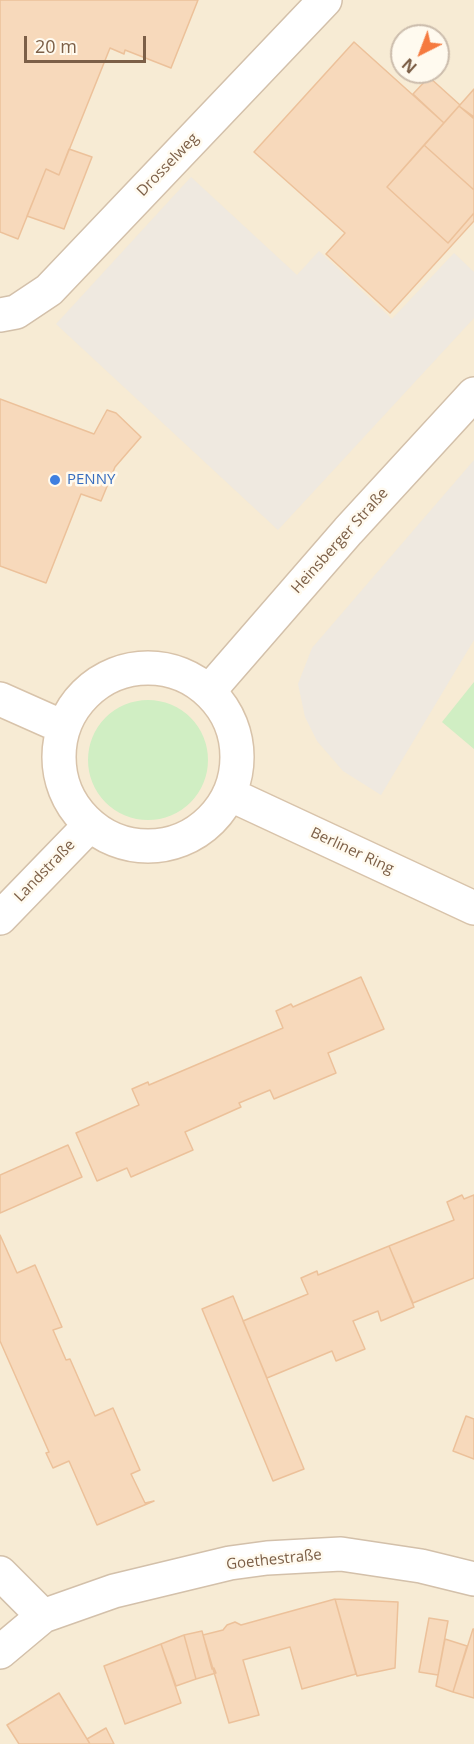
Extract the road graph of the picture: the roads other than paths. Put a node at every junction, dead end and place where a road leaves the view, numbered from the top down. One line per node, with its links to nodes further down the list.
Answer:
1 (325, 0): 2 (street, Drosselweg)
2 (0, 315)
3 (474, 394): 4 (street, Heinsberger Straße)
4 (209, 691): 6 (street); 7 (street)
5 (0, 699): 6 (street)
6 (63, 727): 8 (street)
7 (229, 794): 8 (street); 9 (street, Berliner Ring)
8 (90, 825): 10 (street, Landstraße)
9 (474, 908)
10 (0, 918)
11 (0, 1573): 13 (street)
12 (474, 1579): 13 (street, Goethestraße)
13 (43, 1616): 14 (street, Goethestraße)
14 (0, 1652)

